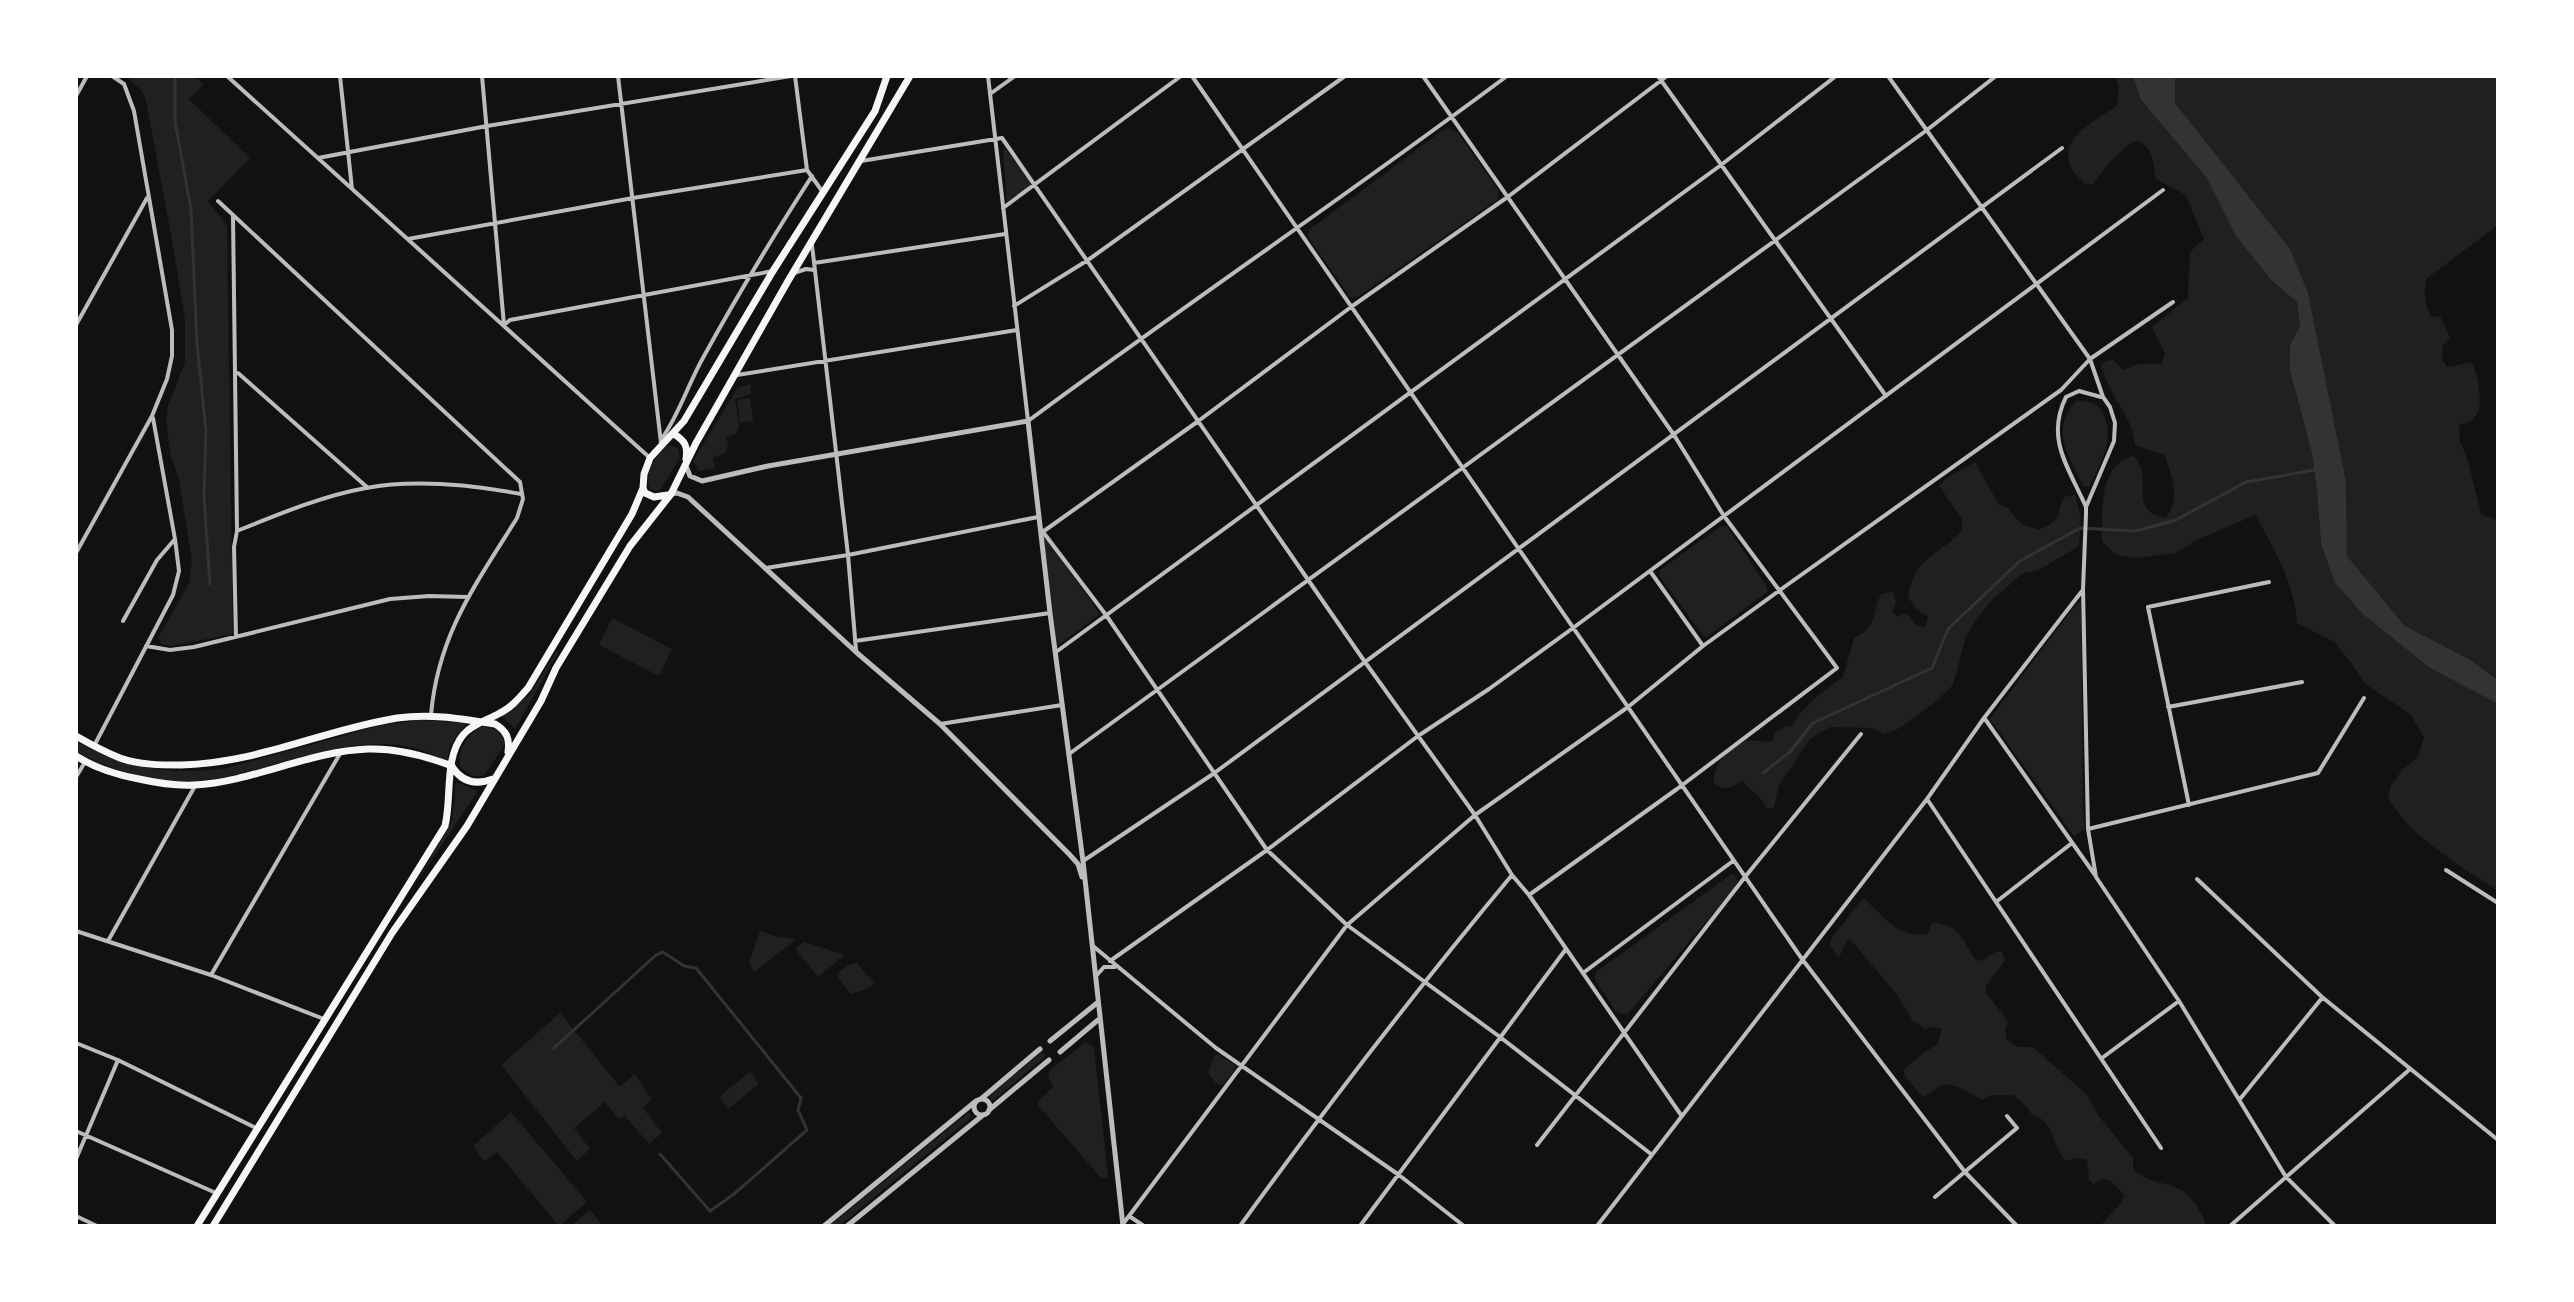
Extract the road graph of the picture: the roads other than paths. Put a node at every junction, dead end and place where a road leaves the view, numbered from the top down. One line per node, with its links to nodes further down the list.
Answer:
1 (87, 76): 23 (street)
2 (112, 76): 41 (street)
3 (227, 76): 32 (street)
4 (340, 76): 31 (street)
5 (482, 76): 26 (street)
6 (618, 76): 24 (street)
7 (793, 76): 24 (street); 35 (street)
8 (887, 76): 40 (main road)
9 (910, 76): 33 (main road)
10 (988, 76): 22 (street)
11 (1015, 76): 22 (street)
12 (1181, 76): 37 (street)
13 (1192, 76): 30 (street)
14 (1345, 76): 30 (street)
15 (1423, 76): 25 (street)
16 (1507, 76): 25 (street)
17 (1667, 76): 21 (street)
18 (1836, 76): 34 (street)
19 (1888, 76): 27 (street)
20 (1996, 76): 27 (street)
21 (1659, 78): 34 (street); 42 (street)
22 (990, 94): 28 (street)
23 (76, 96)
24 (622, 105): 26 (street); 43 (street)
25 (1452, 117): 42 (street); 49 (street)
26 (487, 126): 31 (street); 48 (street)
27 (1927, 130): 45 (street); 52 (street)
28 (995, 139): 33 (street); 37 (street); 46 (street)
29 (2062, 148): 45 (street)
30 (1243, 151): 49 (street); 54 (street)
31 (348, 152): 32 (street); 38 (street)
32 (318, 158): 38 (street)
33 (859, 161): 53 (main road)
34 (1721, 165): 52 (street); 60 (street)
35 (807, 170): 36 (street); 43 (street)
36 (812, 176): 40 (street); 59 (street)
37 (1035, 183): 46 (street); 54 (street)
38 (352, 189): 51 (street)
39 (2163, 190): 61 (street)
40 (823, 193): 57 (main road)
41 (148, 196): 67 (street); 81 (street)
42 (1509, 196): 60 (street); 65 (street)
43 (633, 198): 48 (street); 62 (street)
44 (218, 201): 47 (street)
45 (1980, 207): 61 (street); 66 (street)
46 (1003, 208): 50 (street)
47 (233, 216): 74 (street); 93 (street)
48 (495, 224): 51 (street); 68 (street)
49 (1298, 229): 65 (street); 70 (street)
50 (1006, 233): 55 (street); 64 (street)
51 (407, 239): 68 (street)
52 (1775, 240): 66 (street); 71 (street)
53 (812, 243): 55 (street); 58 (main road)
54 (1088, 260): 64 (street); 70 (street)
55 (814, 263): 56 (street)
56 (814, 270): 58 (street); 73 (street)
57 (773, 271): 59 (street); 84 (main road)
58 (792, 274): 75 (main road)
59 (749, 276): 62 (street); 86 (street)
60 (1565, 279): 71 (street); 77 (street)
61 (2036, 284): 72 (street); 78 (street)
62 (644, 294): 68 (street); 86 (street)
63 (2173, 302): 72 (street)
64 (1014, 306): 69 (street)
65 (1351, 307): 77 (street); 83 (street)
66 (1830, 318): 78 (street); 85 (street)
67 (76, 325)
68 (504, 325): 88 (street)
69 (1017, 330): 73 (street); 82 (street)
70 (1140, 338): 82 (street); 83 (street)
71 (1618, 354): 85 (street); 90 (street)
72 (2090, 359): 76 (street); 80 (street)
73 (825, 360): 75 (street); 87 (street)
74 (237, 372): 91 (street); 100 (street)
75 (735, 375): 89 (main road)
76 (2061, 390): 79 (street); 110 (street)
77 (1411, 392): 90 (street); 95 (street)
78 (1886, 396): 97 (street)
79 (2066, 397): 80 (street); 96 (street)
80 (2103, 397): 96 (street)
81 (152, 416): 101 (street); 103 (street)
82 (1028, 421): 87 (street); 98 (street)
83 (1197, 422): 95 (street); 99 (street)
84 (674, 434): 86 (main road); 89 (main road)
85 (1674, 435): 97 (street); 102 (street)
86 (661, 442): 88 (main road)
87 (836, 454): 89 (street); 104 (street)
88 (650, 458): 92 (main road)
89 (685, 465): 94 (main road)
90 (1462, 468): 102 (street); 107 (street)
91 (368, 488): 93 (street); 100 (street)
92 (643, 488): 94 (main road); 131 (main road)
93 (521, 494): 111 (street)
94 (671, 494): 105 (street); 140 (main road)
95 (1256, 506): 107 (street); 113 (street)
96 (2086, 507): 109 (street)
97 (1724, 516): 106 (street); 110 (street)
98 (1038, 517): 99 (street); 104 (street)
99 (1042, 529): 112 (street); 113 (street)
100 (237, 531): 116 (street)
101 (175, 539): 114 (street); 118 (street)
102 (1519, 549): 115 (street); 122 (street)
103 (76, 553)
104 (848, 555): 105 (street); 117 (street)
105 (764, 568): 120 (street)
106 (1650, 571): 115 (street); 119 (street)
107 (1309, 581): 122 (street); 124 (street)
108 (2269, 582): 128 (street)
109 (2083, 589): 130 (street); 151 (street)
110 (1780, 590): 119 (street); 147 (street)
111 (468, 597): 116 (street); 129 (street)
112 (1050, 613): 117 (street); 121 (street)
113 (1106, 615): 121 (street); 124 (street)
114 (123, 621)
115 (1573, 628): 127 (street); 135 (street)
116 (236, 637): 118 (street)
117 (855, 641): 120 (street)
118 (146, 646): 136 (street)
119 (1703, 646): 127 (street)
120 (856, 652): 132 (street)
121 (1055, 653): 126 (street)
122 (1365, 662): 135 (street); 143 (street)
123 (2302, 682): 128 (street)
124 (1155, 690): 138 (street); 143 (street)
125 (2364, 698): 149 (street)
126 (1062, 705): 132 (street); 138 (street)
127 (1628, 707): 147 (street); 150 (street)
128 (2168, 707): 149 (street)
129 (431, 715): 131 (main road); 136 (main road)
130 (1984, 718): 148 (street); 152 (street)
131 (483, 722): 140 (main road); 142 (main road)
132 (940, 724): 161 (street)
133 (1861, 734): 158 (street)
134 (76, 736): 136 (main road)
135 (1418, 736): 150 (street); 153 (street)
136 (94, 746)
137 (341, 751): 142 (main road); 146 (main road); 174 (street)
138 (1069, 754): 154 (street)
139 (76, 756): 141 (main road)
140 (506, 758): 145 (main road)
141 (85, 762): 144 (street); 146 (main road)
142 (452, 766): 145 (main road); 180 (main road)
143 (1213, 774): 153 (street); 154 (street)
144 (76, 777)
145 (493, 779): 218 (main road)
146 (196, 785): 167 (street)
147 (1681, 785): 155 (street); 162 (street)
148 (1927, 799): 163 (street); 170 (street)
149 (2189, 805): 151 (street)
150 (1475, 815): 157 (street); 165 (street)
151 (2088, 829): 159 (street)
152 (2072, 843): 159 (street); 163 (street)
153 (1267, 850): 165 (street); 171 (street)
154 (1083, 861): 161 (street)
155 (1733, 861): 158 (street); 173 (street)
156 (2446, 870): 164 (street)
157 (1512, 875): 162 (street); 176 (street)
158 (1745, 877): 170 (street); 182 (street)
159 (2096, 877): 178 (street)
160 (2197, 879): 177 (street)
161 (1087, 894): 168 (street)
162 (1529, 895): 169 (street)
163 (1996, 902): 188 (street)
164 (2498, 903)
165 (1347, 925): 176 (street); 191 (street)
166 (76, 931): 167 (street)
167 (108, 941): 174 (street)
168 (1091, 944): 171 (street); 175 (street)
169 (1566, 949): 173 (street); 183 (street)
170 (1802, 959): 197 (street); 208 (street)
171 (1110, 961): 172 (street)
172 (1117, 967): 175 (street); 191 (street)
173 (1583, 973): 182 (street)
174 (211, 975): 180 (street)
175 (1095, 978): 179 (street)
176 (1423, 982): 183 (street); 199 (street)
177 (2322, 997): 192 (street); 194 (street)
178 (2179, 1001): 188 (street); 194 (street)
179 (1097, 1002): 181 (street); 184 (street)
180 (324, 1019): 200 (main road)
181 (1099, 1020): 187 (street); 215 (street)
182 (1624, 1032): 193 (street); 197 (street)
183 (1500, 1037): 193 (street); 209 (street)
184 (1050, 1041)
185 (76, 1043): 189 (street)
186 (1040, 1049): 195 (street)
187 (1060, 1052)
188 (2102, 1058): 205 (street)
189 (118, 1060): 200 (street); 202 (street)
190 (1049, 1060): 196 (street)
191 (1243, 1065): 199 (street); 214 (street)
192 (2410, 1070): 203 (street); 210 (street)
193 (1575, 1095): 204 (street); 206 (street)
194 (2240, 1099): 210 (street)
195 (978, 1100): 196 (street); 196 (street); 219 (street)
196 (986, 1112): 220 (street)
197 (1681, 1115): 206 (street)
198 (2007, 1116): 208 (street)
199 (1317, 1120): 209 (street); 222 (street)
200 (258, 1129): 211 (main road)
201 (76, 1131): 202 (street)
202 (86, 1136): 207 (street); 211 (street)
203 (2498, 1140)
204 (1537, 1145)
205 (2161, 1148)
206 (1651, 1154): 225 (street)
207 (76, 1159)
208 (1965, 1172): 212 (street); 226 (street)
209 (1399, 1175): 223 (street); 224 (street)
210 (2286, 1177): 227 (street); 228 (street)
211 (217, 1193): 217 (main road)
212 (1935, 1197)
213 (76, 1216): 216 (street)
214 (1129, 1216): 215 (street); 221 (street)
215 (1123, 1225)
216 (97, 1226)
217 (197, 1226)
218 (213, 1226)
219 (824, 1226)
220 (847, 1226)
221 (1144, 1226)
222 (1240, 1226)
223 (1360, 1226)
224 (1464, 1226)
225 (1597, 1226)
226 (2017, 1226)
227 (2230, 1226)
228 (2335, 1226)

